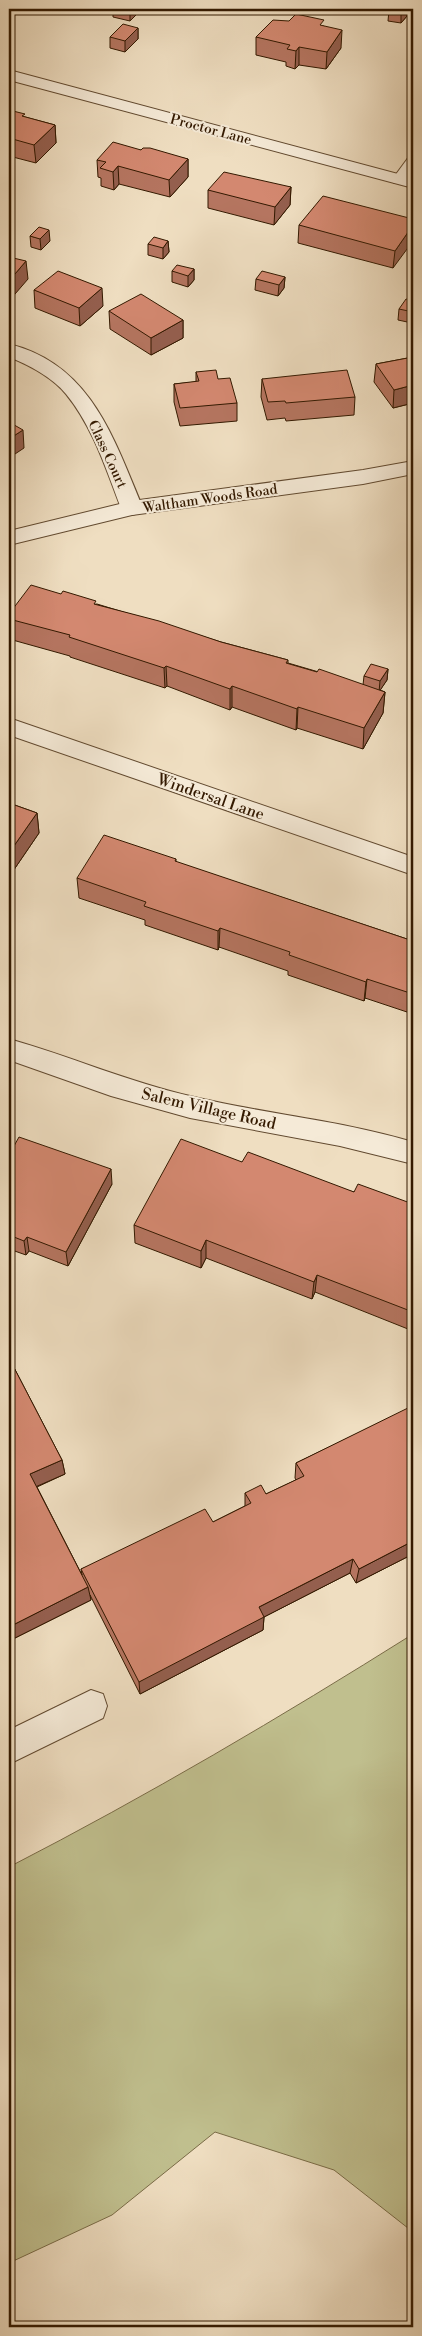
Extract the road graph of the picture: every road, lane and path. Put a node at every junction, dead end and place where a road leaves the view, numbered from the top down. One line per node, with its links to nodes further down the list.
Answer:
1 (9, 75): 3 (street, Proctor Lane)
2 (413, 162): 3 (lane)
3 (406, 181)
4 (9, 350): 6 (street, Class Court)
5 (413, 467): 6 (street, Waltham Woods Road)
6 (132, 508): 7 (street, Waltham Woods Road)
7 (9, 538)
8 (9, 726): 9 (street, Windersal Lane)
9 (413, 866)
10 (9, 1049): 11 (street, Salem Village Road)
11 (413, 1153)
12 (91, 1706): 13 (street)
13 (9, 1748)

